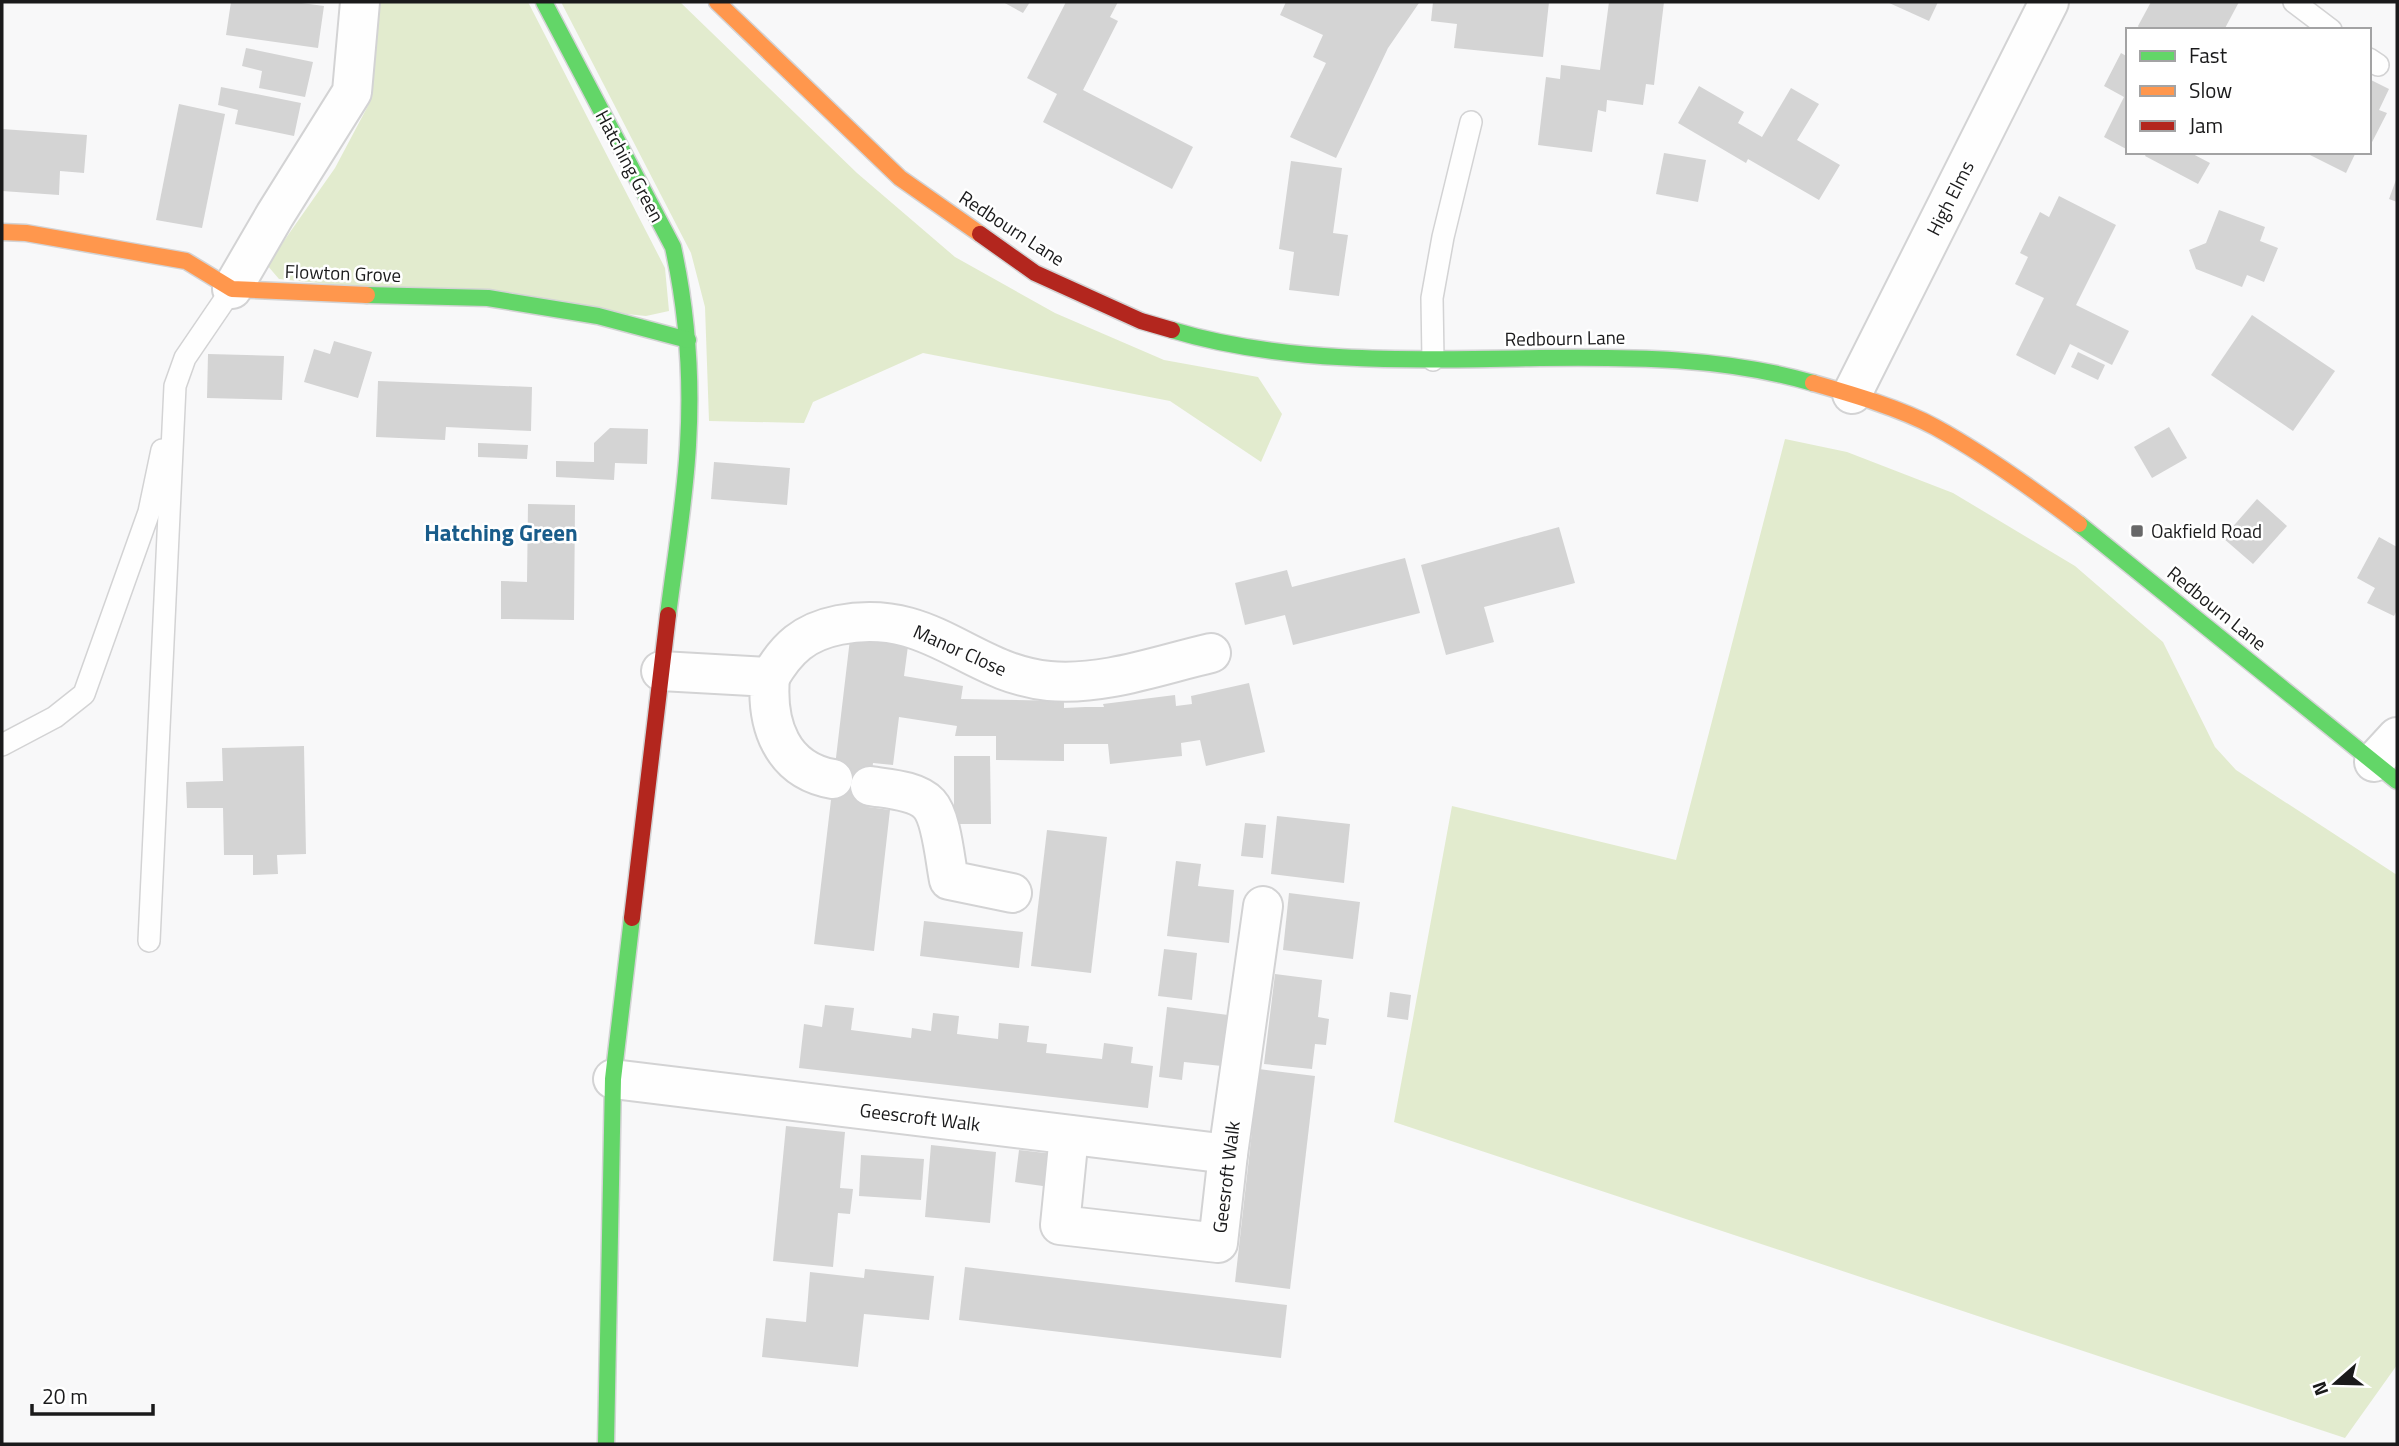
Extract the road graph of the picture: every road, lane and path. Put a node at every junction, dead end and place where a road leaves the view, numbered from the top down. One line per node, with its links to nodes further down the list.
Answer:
1 (360, 2): 9 (street)
2 (544, 2): 10 (street, Hatching Green)
3 (717, 2): 11 (street, Redbourn Lane)
4 (2049, 2): 13 (street, High Elms)
5 (2294, 2): 6 (lane)
6 (2328, 28)
7 (1471, 122): 11 (lane)
8 (2, 232): 9 (street, Flowton Grove)
9 (232, 289): 10 (street, Flowton Grove); 12 (lane)
10 (688, 340): 15 (street, Hatching Green)
11 (1433, 360): 13 (street, Redbourn Lane)
12 (175, 386): 17 (lane); 23 (lane)
13 (1852, 394): 18 (street, Redbourn Lane)
14 (1211, 653): 16 (street, Manor Close)
15 (661, 671): 16 (street); 24 (street, Hatching Green)
16 (770, 677): 19 (street)
17 (2, 745)
18 (2389, 760)
19 (833, 779)
20 (870, 786): 21 (street)
21 (1012, 894)
22 (1263, 906): 26 (street, Geesroft Walk)
23 (149, 941)
24 (613, 1079): 25 (street, Geescroft Walk); 27 (street, Hatching Green)
25 (1069, 1135): 26 (street, Geescroft Walk); 26 (street, Geesroft Walk)
26 (1228, 1154)
27 (607, 1444)

